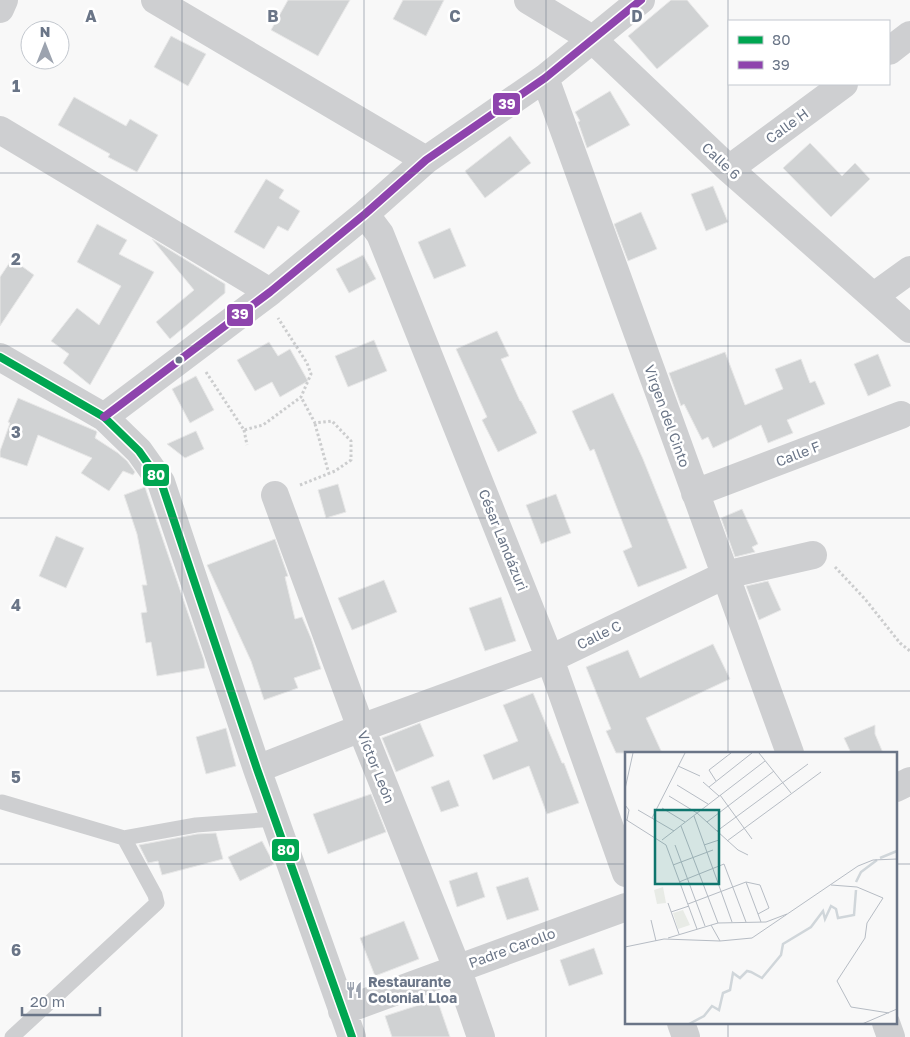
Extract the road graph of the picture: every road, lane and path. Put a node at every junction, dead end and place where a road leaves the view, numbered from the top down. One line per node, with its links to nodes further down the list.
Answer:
1 (4, 0): 5 (street)
2 (155, 0): 12 (street)
3 (528, 0): 7 (street, Calle 6)
4 (641, 0): 7 (street)
5 (0, 9)
6 (910, 35): 8 (street)
7 (592, 39): 9 (street); 13 (street, Calle 6)
8 (890, 50)
9 (545, 78): 12 (street); 28 (street, Virgen del Cinto)
10 (843, 85): 13 (street, Calle H)
11 (0, 130): 16 (street)
12 (426, 160): 14 (street)
13 (729, 169): 17 (street, Calle 6)
14 (365, 214): 16 (street); 33 (street, César Landázuri)
15 (910, 270): 17 (street)
16 (267, 294): 19 (street); 21 (path)
17 (874, 296): 18 (street, Calle 6)
18 (910, 329)
19 (193, 350): 23 (street); 25 (path)
20 (0, 358): 23 (street)
21 (301, 396): 24 (path); 25 (path)
22 (901, 415): 28 (street, Calle F)
23 (104, 416): 36 (street)
24 (315, 423): 27 (path); 27 (path)
25 (244, 430): 26 (path)
26 (248, 445)
27 (329, 474): 29 (path)
28 (695, 493): 31 (street, Virgen del Cinto)
29 (275, 495): 34 (street, Víctor León)
30 (812, 555): 31 (street, Calle C); 32 (path)
31 (725, 575): 33 (street, Calle C); 35 (street, Virgen del Cinto)
32 (910, 651)
33 (550, 659): 34 (street, Calle C); 42 (street, César Landázuri)
34 (361, 728): 36 (street, Calle C); 44 (street, Víctor León)
35 (790, 752)
36 (257, 769): 40 (street)
37 (910, 781): 38 (street)
38 (898, 787)
39 (2, 802): 41 (lane)
40 (274, 819): 41 (lane); 45 (street)
41 (124, 838): 48 (lane)
42 (625, 870)
43 (625, 906): 44 (street, Padre Carollo)
44 (457, 968): 45 (street, Padre Carollo); 50 (street, Víctor León)
45 (342, 1011): 49 (street)
46 (681, 1024): 51 (street)
47 (886, 1024): 52 (street)
48 (12, 1037)
49 (352, 1037)
50 (481, 1037)
51 (686, 1037)
52 (891, 1037)

